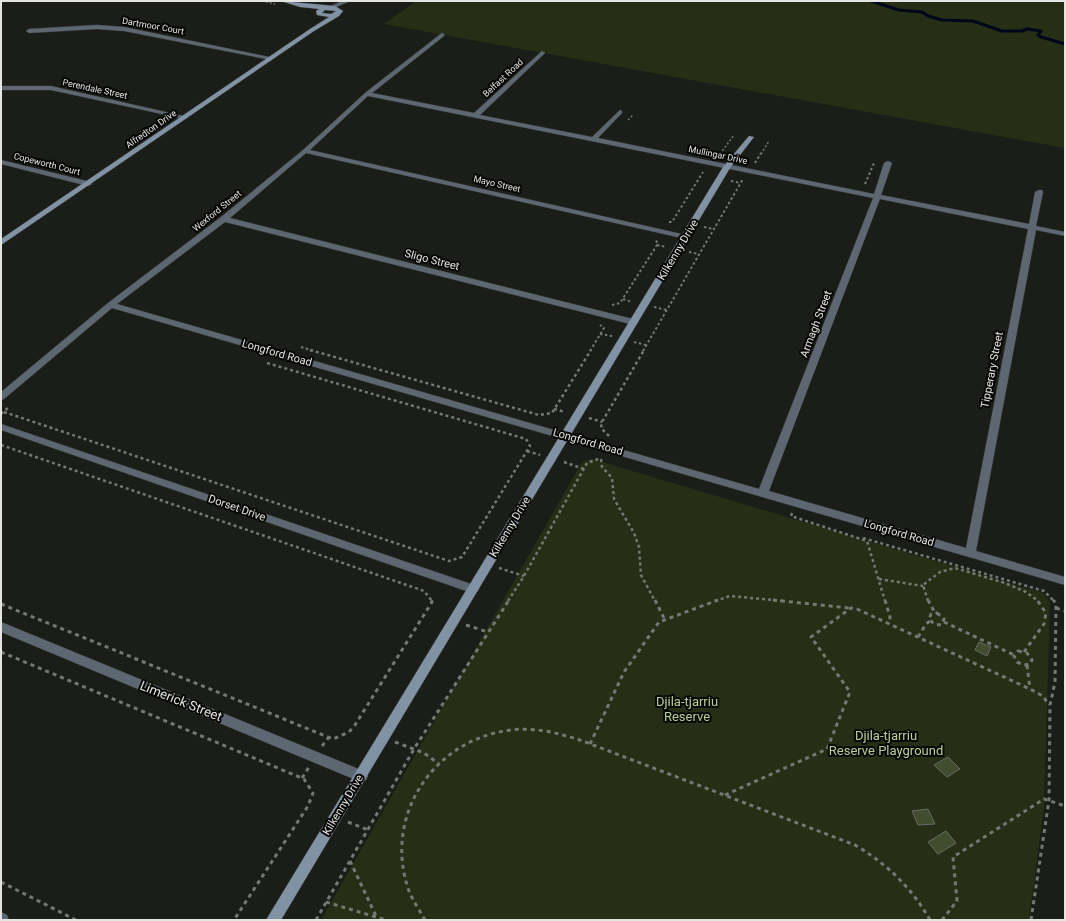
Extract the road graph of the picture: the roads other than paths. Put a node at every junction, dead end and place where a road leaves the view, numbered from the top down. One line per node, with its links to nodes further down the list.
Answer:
1 (284, 1): 4 (street)
2 (347, 1): 5 (street)
3 (352, 1): 6 (street)
4 (300, 5): 5 (street); 7 (street)
5 (329, 8): 6 (street); 7 (street)
6 (339, 13): 7 (street); 8 (street, Alfredton Drive)
7 (319, 14): 8 (street)
8 (312, 30): 12 (street, Alfredton Drive)
9 (29, 31): 12 (street, Dartmoor Court)
10 (442, 35): 14 (street, Wexford Street)
11 (542, 53): 16 (street, Belfast Road)
12 (271, 58): 17 (street, Alfredton Drive)
13 (1, 88): 17 (street, Perendale Street)
14 (367, 94): 16 (street, Mullingar Drive); 20 (street, Wexford Street)
15 (620, 112): 19 (street)
16 (476, 115): 19 (street, Mullingar Drive)
17 (185, 117): 24 (street, Alfredton Drive)
18 (751, 137): 23 (street, Kilkenny Drive)
19 (594, 139): 23 (street, Mullingar Drive)
20 (305, 152): 27 (street, Wexford Street); 30 (street, Mayo Street)
21 (1, 162): 24 (street, Copeworth Court)
22 (888, 163): 26 (street, Armagh Street)
23 (727, 167): 26 (street, Mullingar Drive); 30 (street, Kilkenny Drive)
24 (88, 184): 31 (street, Alfredton Drive)
25 (1040, 192): 28 (street, Tipperary Street)
26 (877, 196): 28 (street, Mullingar Drive); 37 (street, Armagh Street)
27 (224, 219): 32 (street, Wexford Street); 33 (street, Sligo Street)
28 (1031, 228): 29 (street, Mullingar Drive); 38 (street, Tipperary Street)
29 (1065, 234)
30 (686, 237): 33 (street, Kilkenny Drive)
31 (1, 243)
32 (111, 305): 34 (street, Wexford Street); 36 (street, Longford Road)
33 (634, 322): 36 (street, Kilkenny Drive)
34 (1, 397)
35 (1, 427): 40 (street, Dorset Drive)
36 (565, 436): 37 (street, Longford Road); 40 (street, Kilkenny Drive)
37 (763, 493): 38 (street, Longford Road)
38 (970, 553): 39 (street, Longford Road)
39 (1065, 581)
40 (473, 589): 42 (street, Kilkenny Drive)
41 (1, 627): 42 (street, Limerick Street)
42 (361, 776): 43 (street, Kilkenny Drive)
43 (273, 920)

